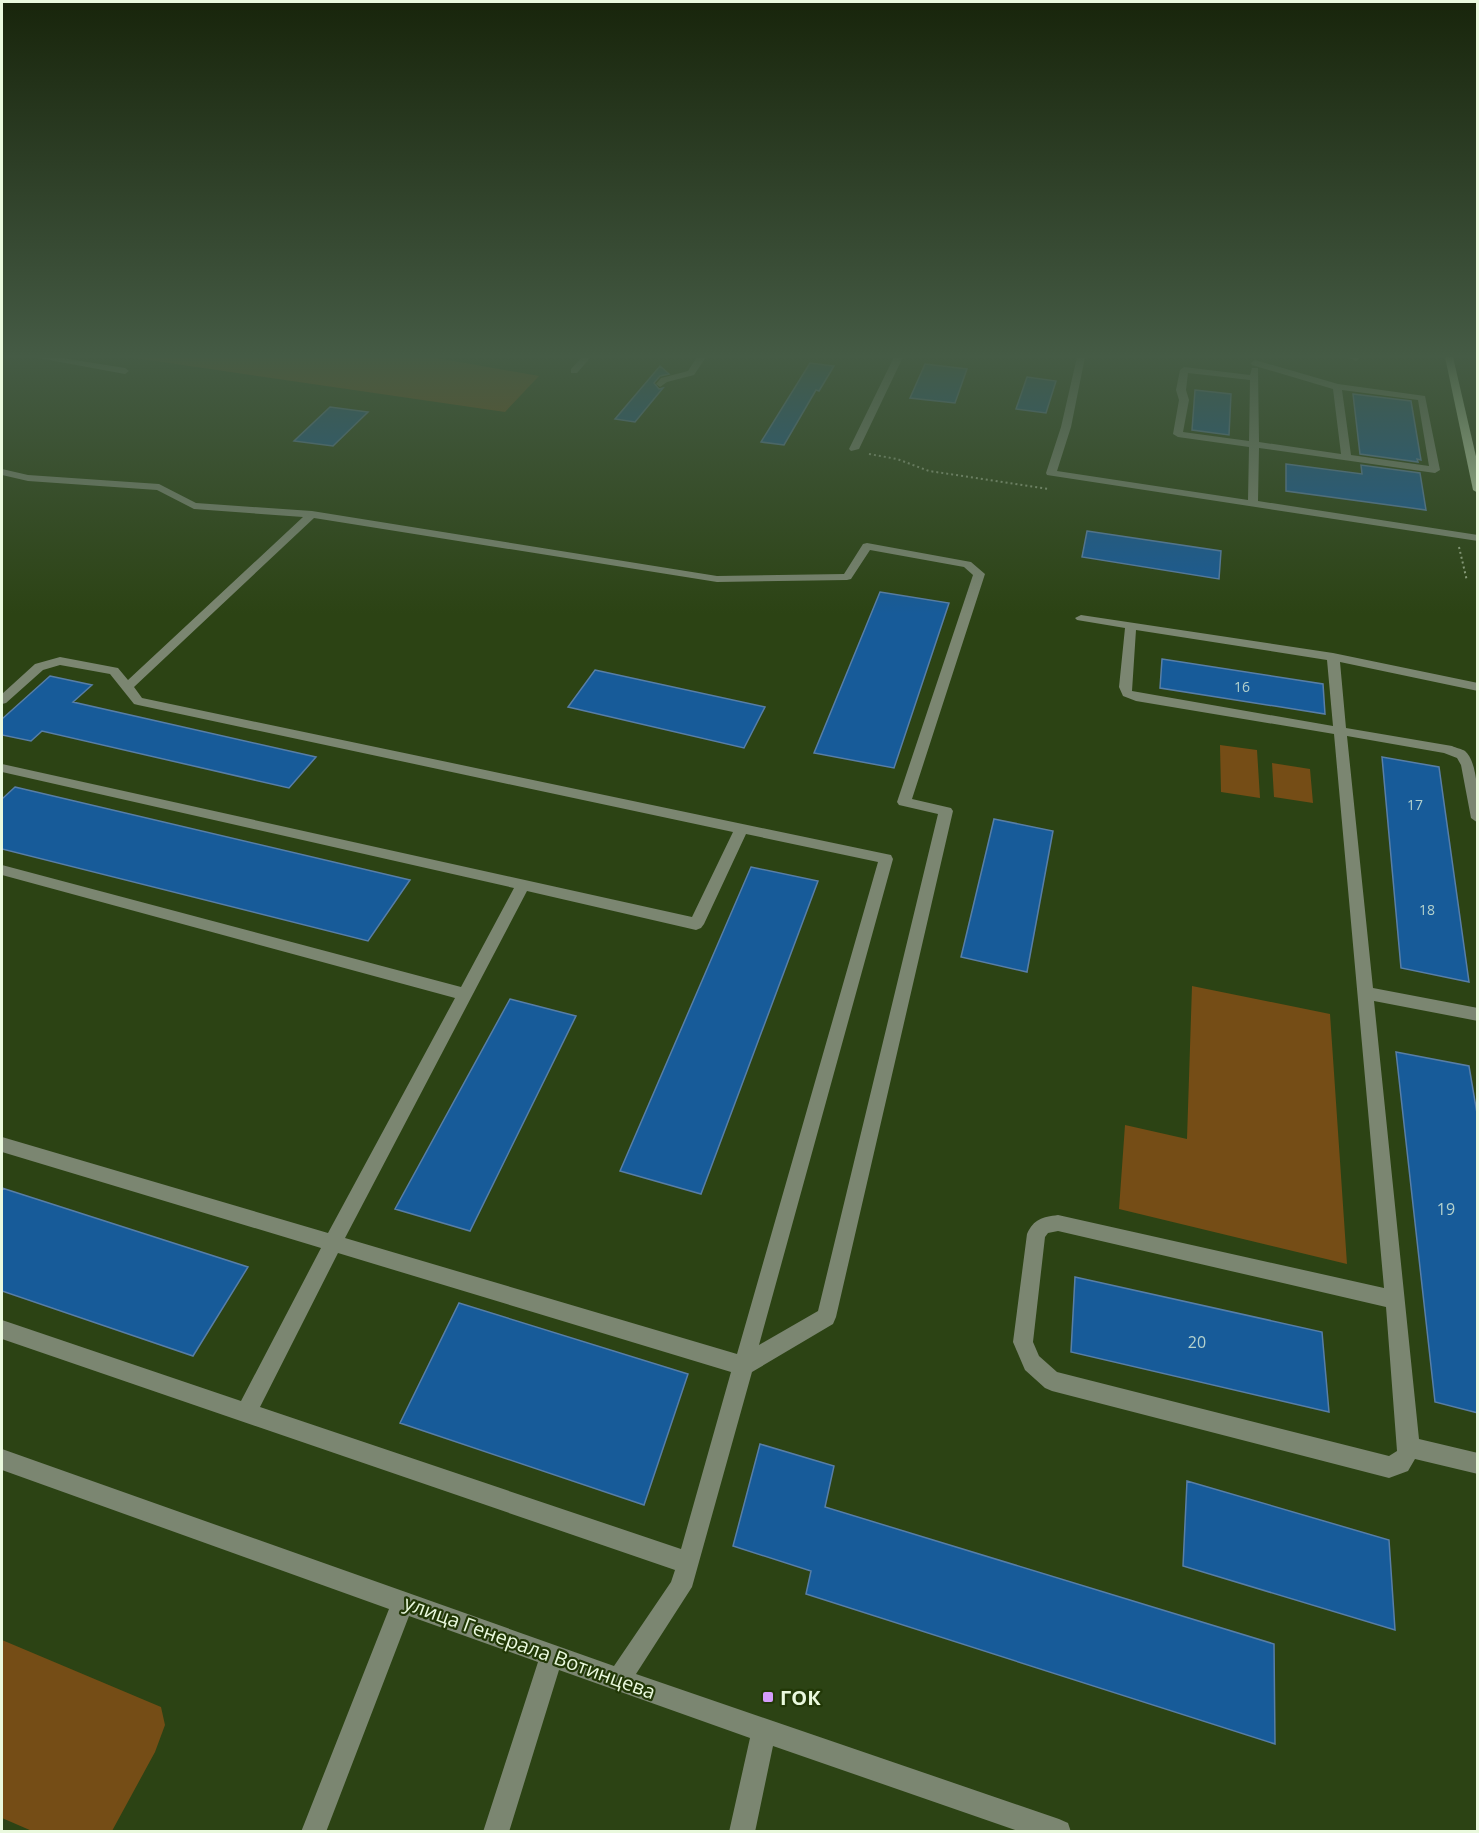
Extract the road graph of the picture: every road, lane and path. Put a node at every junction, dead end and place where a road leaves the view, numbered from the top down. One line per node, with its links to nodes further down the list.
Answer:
1 (857, 443): 8 (street)
2 (1061, 443): 12 (street)
3 (1243, 443): 7 (street)
4 (1344, 443): 9 (street)
5 (1430, 443): 9 (street)
6 (1468, 443): 11 (main road)
7 (1254, 444): 9 (street); 12 (street)
8 (854, 449)
9 (1346, 457)
10 (2, 472): 13 (street)
11 (1478, 490)
12 (1253, 505): 14 (street)
13 (312, 514): 18 (street); 34 (street)
14 (1478, 538)
15 (1081, 618): 16 (street)
16 (1131, 626): 17 (street); 21 (street)
17 (1333, 657): 19 (street); 21 (street)
18 (126, 687): 20 (street); 24 (street)
19 (1478, 687)
20 (2, 699)
21 (1340, 731): 23 (street); 27 (street)
22 (2, 768): 26 (street)
23 (1478, 818)
24 (742, 828): 26 (street); 34 (street)
25 (2, 870): 28 (street)
26 (523, 885): 28 (street)
27 (1365, 993): 29 (street); 32 (street)
28 (465, 994): 31 (street)
29 (1478, 1015)
30 (2, 1144): 31 (street)
31 (333, 1243): 34 (street); 35 (street)
32 (1395, 1300): 36 (street); 36 (street)
33 (2, 1330): 35 (street)
34 (743, 1366): 39 (street)
35 (246, 1413): 39 (street)
36 (1409, 1447): 38 (street)
37 (2, 1460): 40 (street, улица Генерала Вотинцева)
38 (1478, 1464)
39 (688, 1563): 42 (street)
40 (403, 1602): 41 (street, улица Генерала Вотинцева); 44 (street)
41 (552, 1656): 42 (street, улица Генерала Вотинцева); 45 (street)
42 (620, 1679): 43 (street, улица Генерала Вотинцева)
43 (764, 1731): 46 (street); 47 (street, улица Генерала Вотинцева)
44 (313, 1832)
45 (496, 1832)
46 (742, 1832)
47 (1059, 1832)

